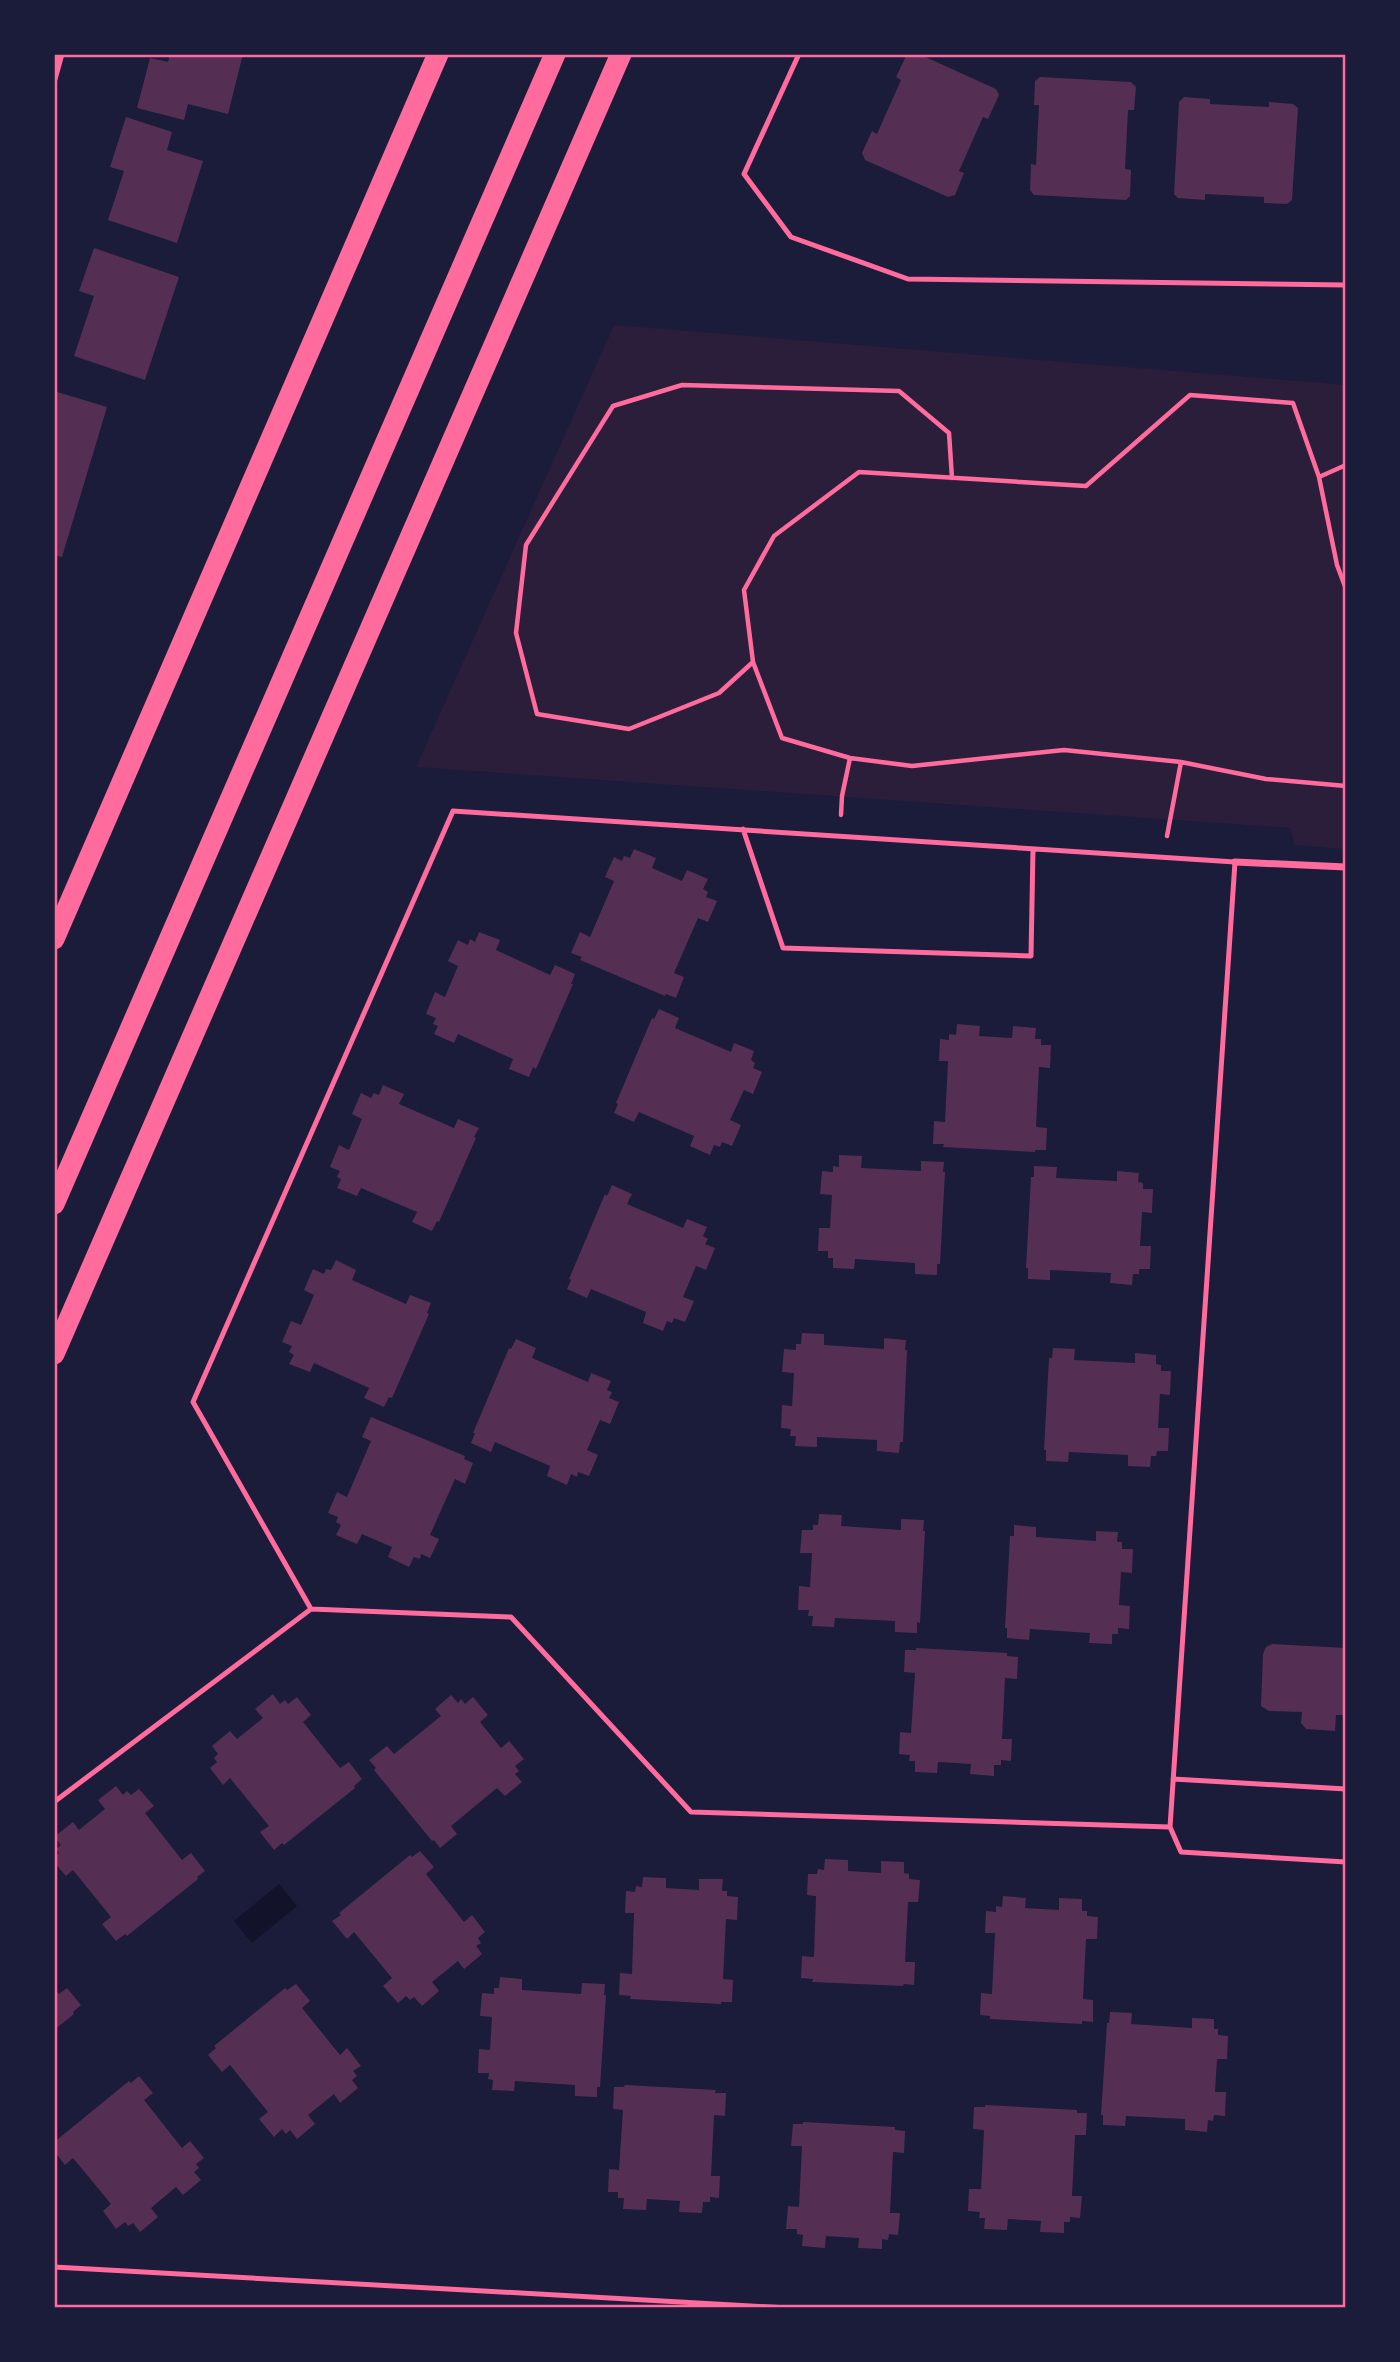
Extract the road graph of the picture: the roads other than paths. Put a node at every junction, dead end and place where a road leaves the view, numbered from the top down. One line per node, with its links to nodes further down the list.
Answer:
1 (61, 54): 6 (street)
2 (438, 54): 12 (highway)
3 (555, 54): 13 (highway)
4 (621, 54): 14 (highway)
5 (799, 54): 7 (lane)
6 (54, 79)
7 (1346, 285)
8 (743, 830): 9 (lane); 9 (lane); 15 (lane)
9 (1033, 849): 10 (lane)
10 (1235, 862): 11 (street); 16 (lane)
11 (1346, 867)
12 (54, 939)
13 (54, 1204)
14 (54, 1354)
15 (311, 1609): 18 (lane); 19 (lane)
16 (1173, 1779): 17 (lane); 19 (lane)
17 (1346, 1789)
18 (54, 1802)
19 (1170, 1827): 20 (lane)
20 (1346, 1862)
21 (54, 2267): 22 (lane)
22 (788, 2308)

